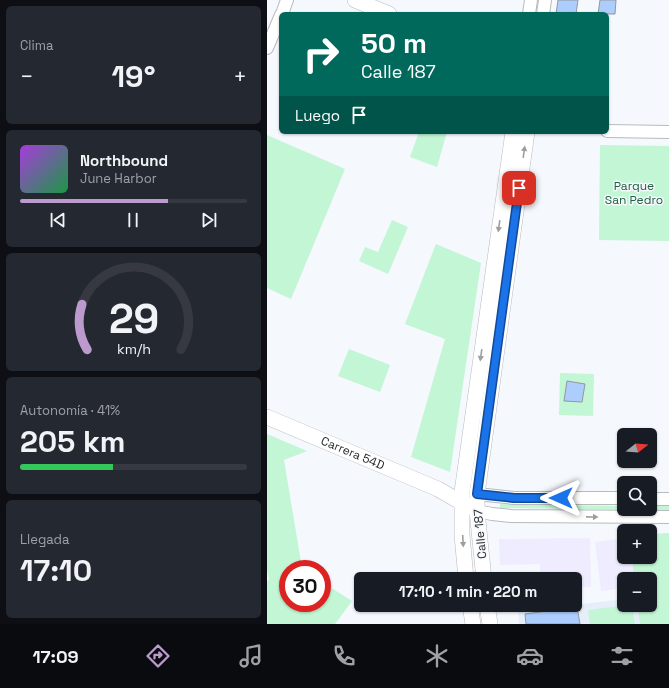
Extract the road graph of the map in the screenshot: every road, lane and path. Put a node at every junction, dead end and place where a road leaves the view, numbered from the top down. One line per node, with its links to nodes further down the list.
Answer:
1 (287, 0): 5 (street)
2 (355, 0): 6 (street)
3 (531, 0): 7 (street)
4 (545, 0): 8 (street)
5 (282, 12)
6 (384, 12)
7 (529, 12)
8 (543, 12)
9 (279, 20): 10 (street)
10 (267, 48)
11 (609, 131): 12 (street)
12 (669, 132)
13 (513, 134): 16 (street, Calle 187, one-way to 16)
14 (527, 134): 16 (street, Calle 187, one-way to 14)
15 (267, 417): 16 (street, Carrera 54D)
16 (467, 496): 17 (street, Carrera 54D); 20 (street, Calle 187); 22 (street, Calle 187, one-way to 22)
17 (617, 498)
18 (657, 499): 19 (street)
19 (669, 499)
20 (477, 511): 21 (street, one-way to 21); 23 (street, Calle 187)
21 (669, 517)
22 (466, 572)
23 (483, 572)
24 (471, 612): 26 (street)
25 (488, 612): 27 (street)
26 (473, 624)
27 (490, 624)

